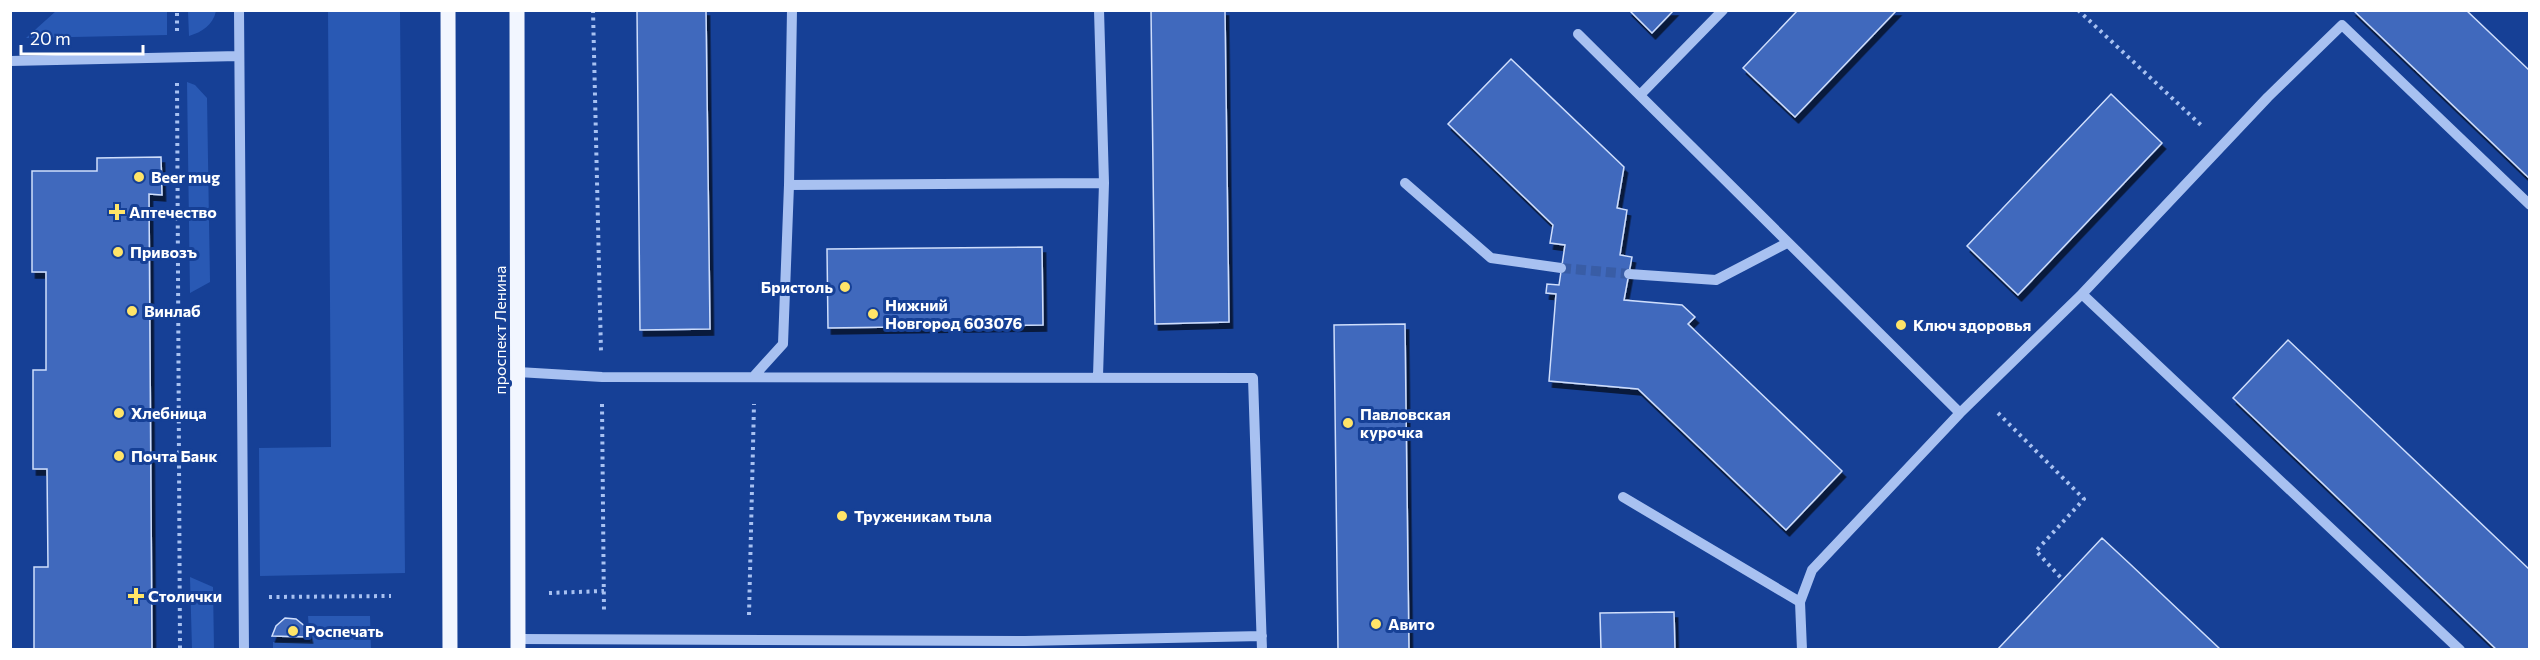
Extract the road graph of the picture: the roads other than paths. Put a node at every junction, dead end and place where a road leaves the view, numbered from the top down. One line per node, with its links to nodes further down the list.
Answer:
1 (239, 10): 8 (street)
2 (448, 10): 29 (main road)
3 (517, 10): 19 (main road, проспект Ленина)
4 (792, 10): 13 (street)
5 (1099, 10): 11 (street)
6 (1722, 10): 10 (street)
7 (1578, 34): 10 (street)
8 (239, 56): 9 (street); 28 (street)
9 (10, 62)
10 (1640, 95): 15 (street)
11 (1104, 183): 13 (street); 21 (street)
12 (1405, 183): 16 (street)
13 (789, 186): 20 (street)
14 (2529, 205): 18 (street)
15 (1787, 243): 17 (street); 22 (street)
16 (1562, 268)
17 (1629, 274)
18 (2082, 294): 22 (street); 32 (street)
19 (519, 372): 20 (street); 26 (main road, проспект Ленина)
20 (754, 376): 21 (street)
21 (1098, 376): 25 (street)
22 (1960, 413): 24 (street)
23 (1623, 496): 24 (street)
24 (1800, 602): 31 (street)
25 (1262, 636): 27 (street); 30 (street)
26 (518, 644): 27 (street)
27 (1025, 645)
28 (244, 650)
29 (450, 650)
30 (1262, 650)
31 (1802, 650)
32 (2460, 650)

